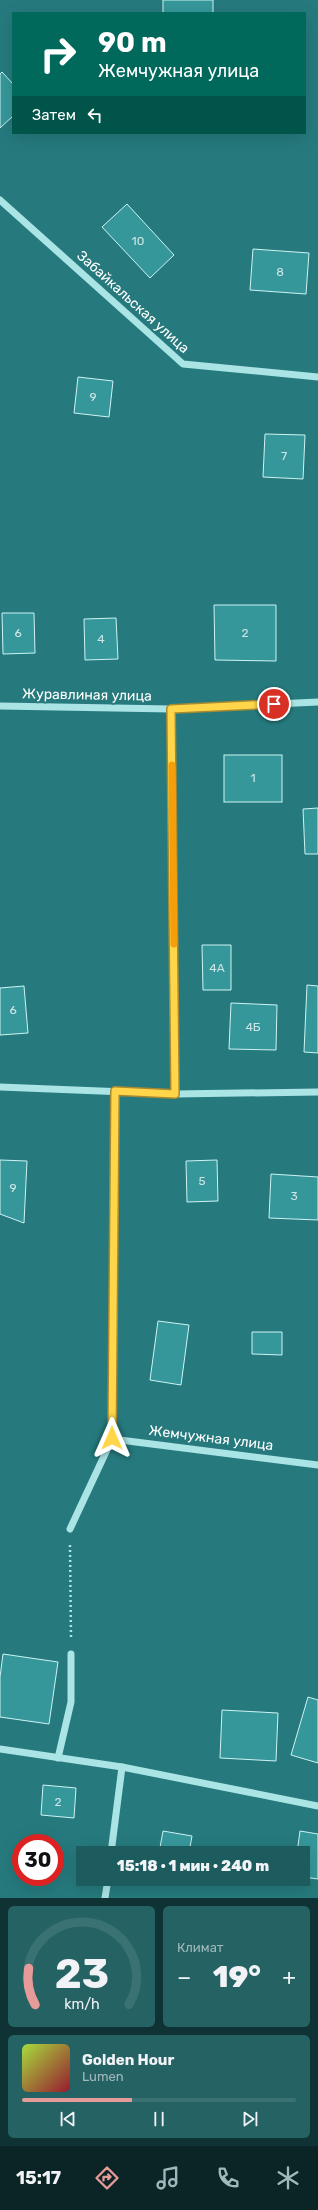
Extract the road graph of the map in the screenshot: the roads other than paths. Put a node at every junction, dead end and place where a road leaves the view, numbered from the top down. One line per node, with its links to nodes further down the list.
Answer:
1 (0, 200): 2 (street, Забайкальская улица)
2 (318, 377)
3 (318, 702): 5 (street, Журавлиная улица)
4 (0, 706): 5 (street, Журавлиная улица)
5 (171, 709): 9 (street)
6 (0, 1087): 7 (street)
7 (115, 1091): 9 (street); 10 (street)
8 (318, 1092): 9 (street)
9 (175, 1094)
10 (112, 1438): 11 (street, Жемчужная улица); 12 (street)
11 (318, 1465)
12 (70, 1529)
13 (71, 1654): 15 (street)
14 (0, 1749): 15 (street)
15 (58, 1758): 16 (street)
16 (122, 1767): 17 (street); 18 (street)
17 (318, 1806)
18 (112, 1846)
19 (107, 1886): 20 (street)
20 (105, 1898)

